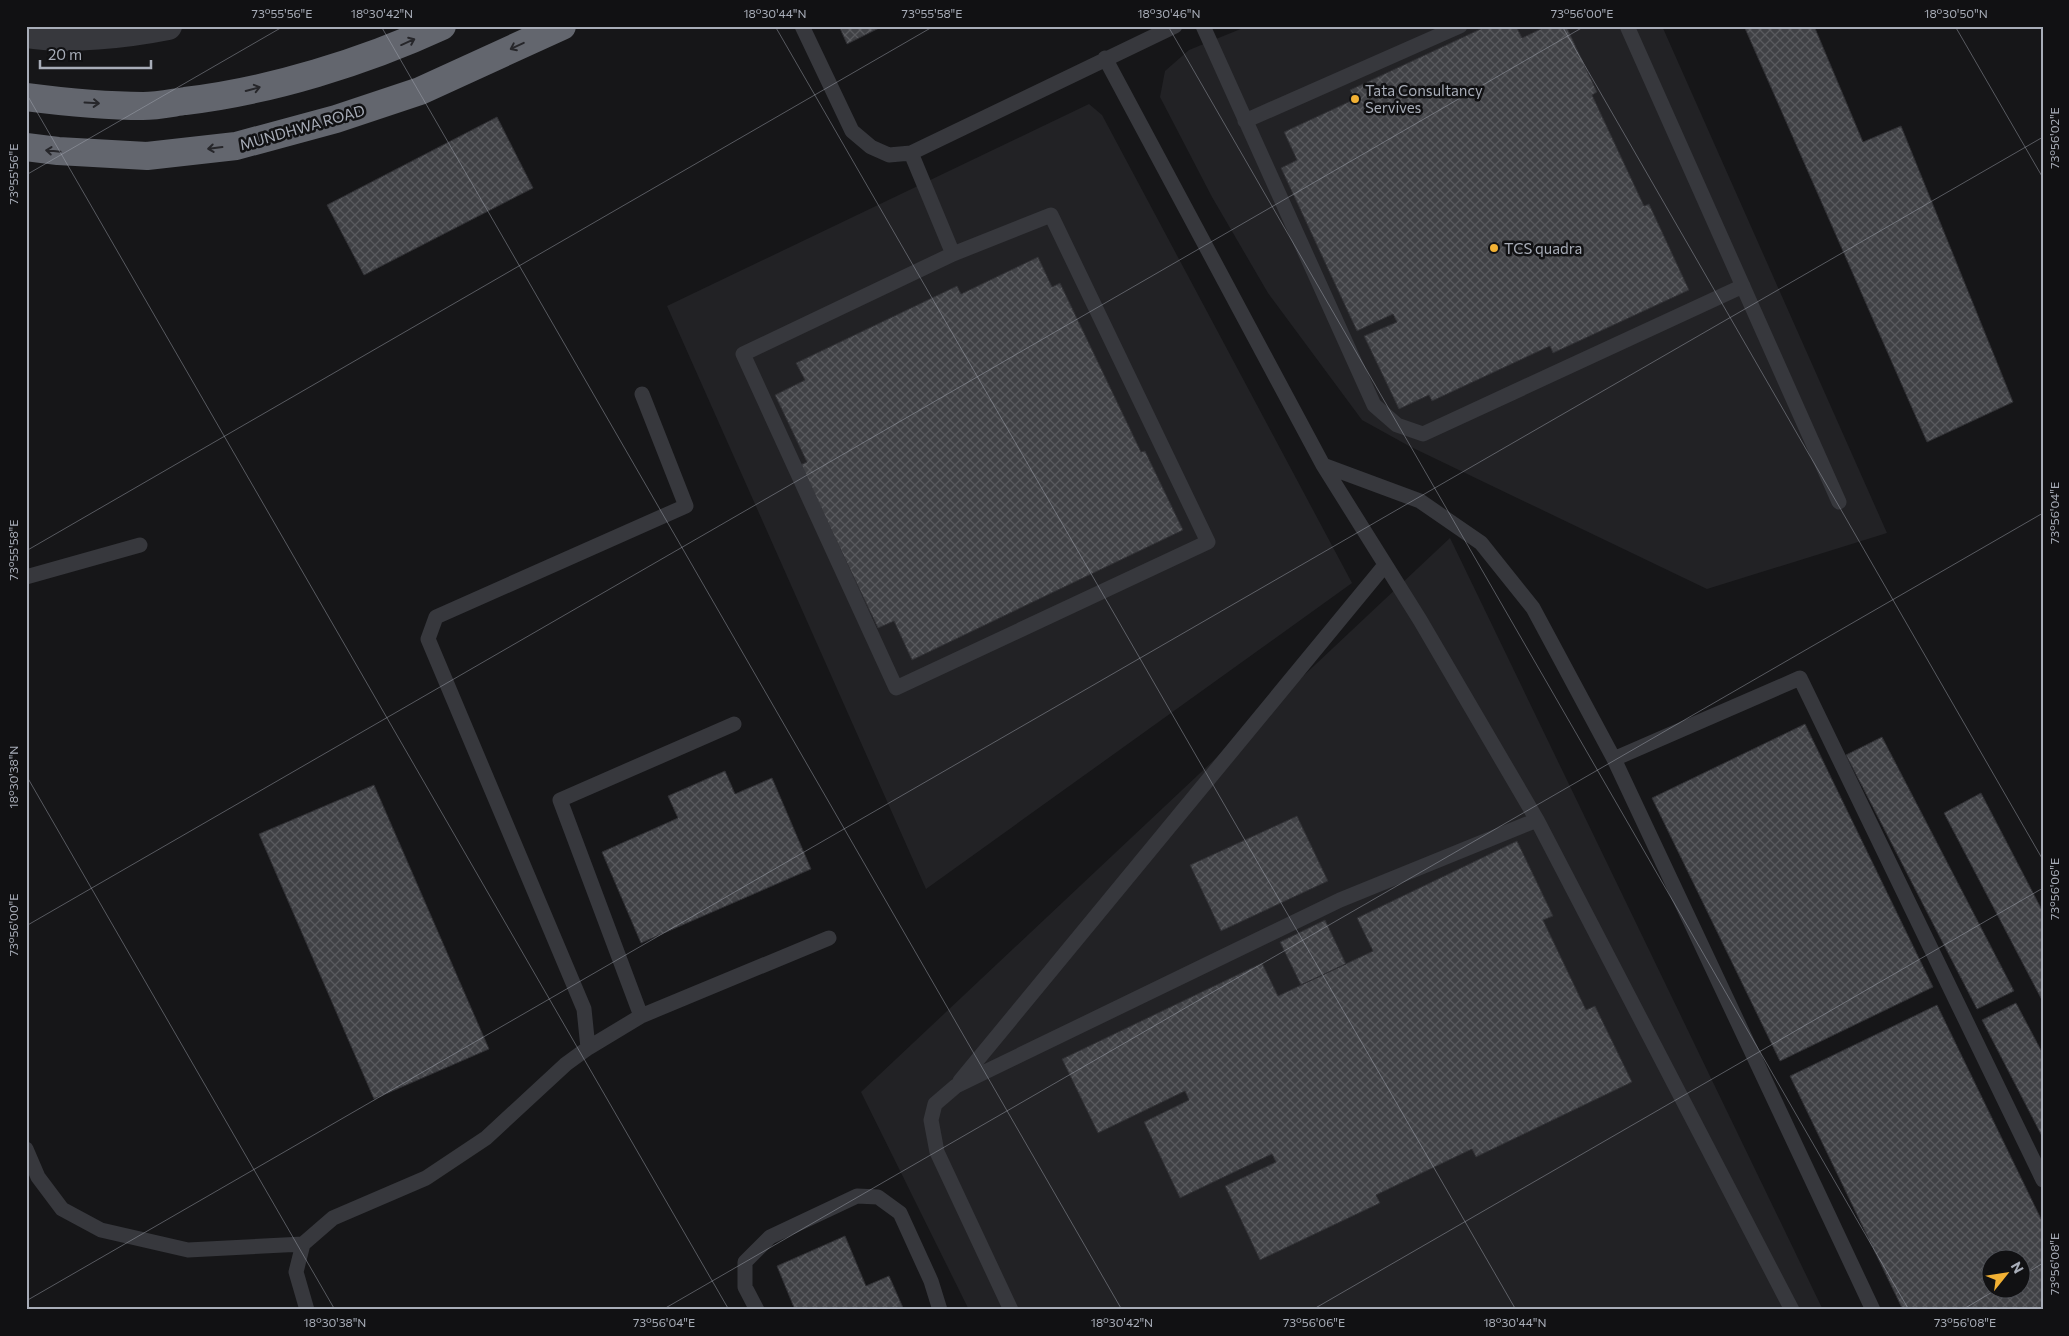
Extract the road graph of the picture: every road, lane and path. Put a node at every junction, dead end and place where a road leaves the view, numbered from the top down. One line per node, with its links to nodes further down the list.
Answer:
1 (168, 26): 9 (street)
2 (442, 26): 11 (highway, one-way to 2)
3 (562, 26): 13 (highway, MUNDHWA ROAD, one-way to 13)
4 (802, 26): 14 (lane)
5 (1175, 26): 10 (lane)
6 (1203, 26): 12 (lane)
7 (1460, 26): 12 (lane)
8 (1627, 26): 16 (lane)
9 (26, 34)
10 (1105, 58): 14 (lane); 18 (lane)
11 (26, 97)
12 (1245, 120): 16 (lane)
13 (26, 148)
14 (911, 154): 15 (lane)
15 (954, 254): 15 (lane)
16 (1743, 286): 19 (lane)
17 (642, 394): 28 (lane)
18 (1323, 465): 21 (lane); 24 (lane)
19 (1839, 502)
20 (140, 545): 22 (lane)
21 (1385, 565): 25 (lane); 29 (lane)
22 (26, 577)
23 (734, 724): 27 (lane)
24 (1614, 758): 31 (lane); 38 (lane)
25 (1538, 820): 29 (lane); 37 (lane)
26 (829, 938): 27 (lane)
27 (641, 1016): 28 (lane)
28 (588, 1048): 32 (lane)
29 (956, 1086): 36 (lane)
30 (26, 1149): 32 (lane)
31 (2043, 1180)
32 (303, 1244): 33 (lane)
33 (307, 1310)
34 (757, 1310): 35 (lane)
35 (940, 1310)
36 (1011, 1310)
37 (1792, 1310)
38 (1873, 1310)

